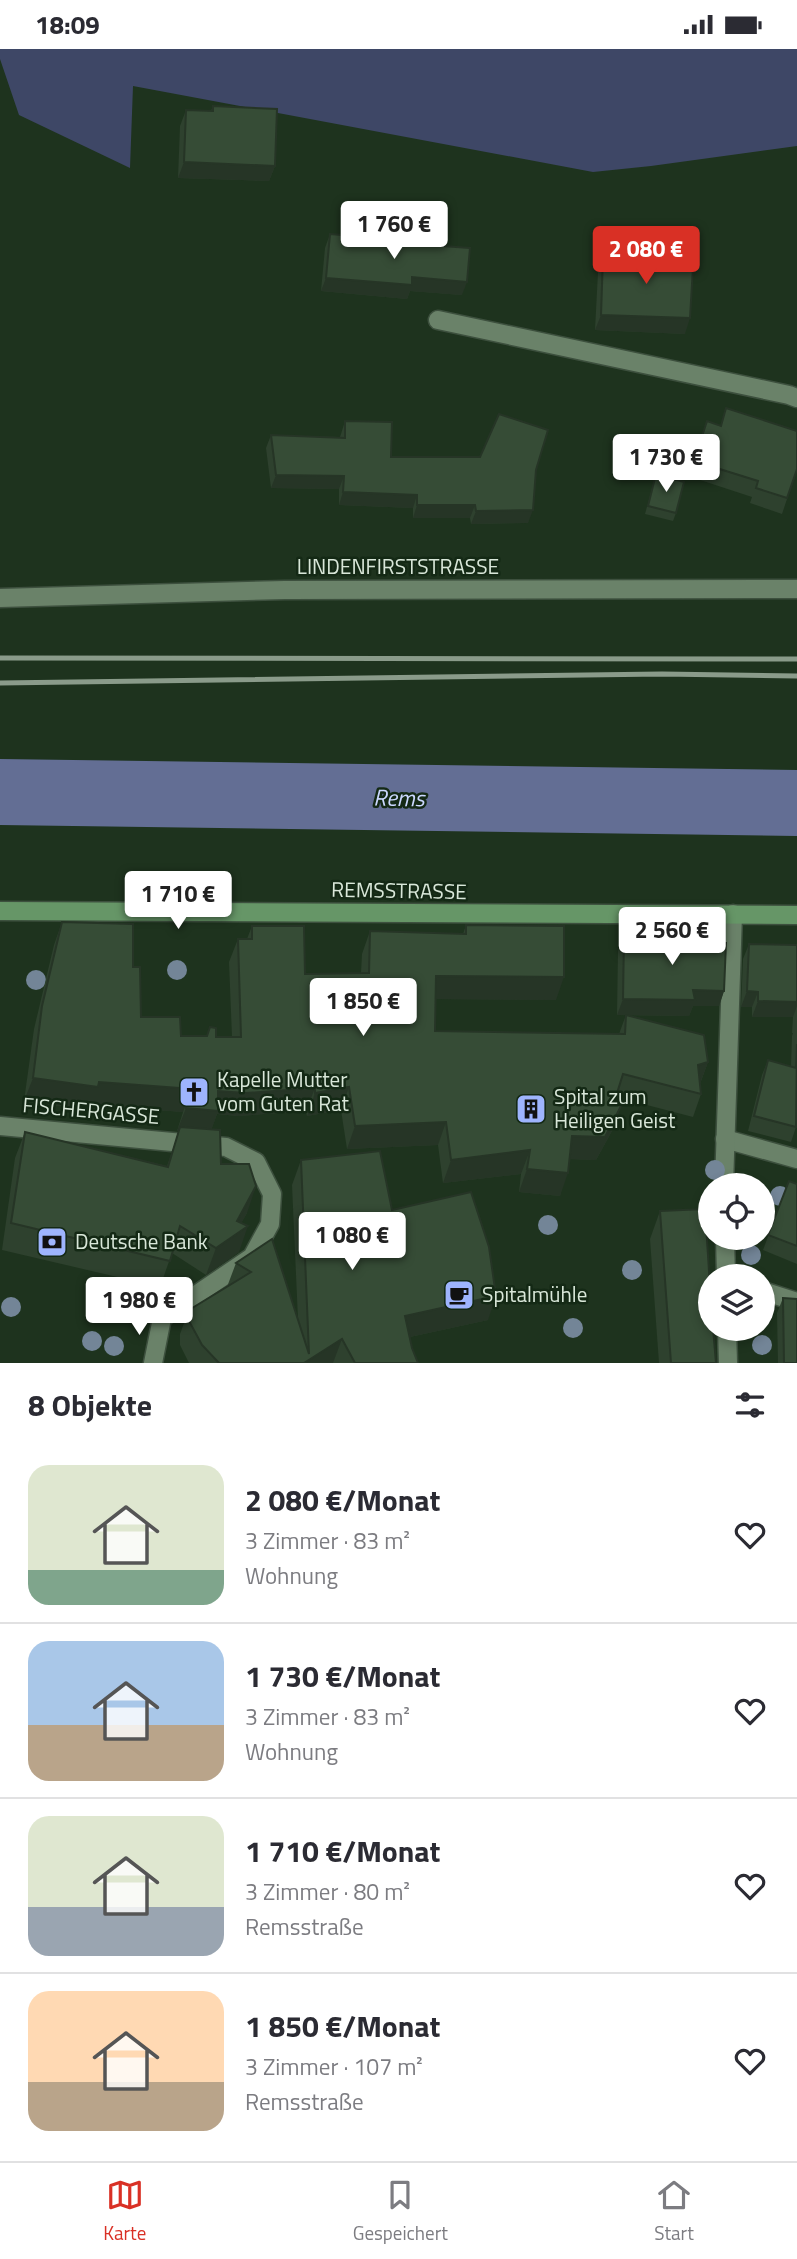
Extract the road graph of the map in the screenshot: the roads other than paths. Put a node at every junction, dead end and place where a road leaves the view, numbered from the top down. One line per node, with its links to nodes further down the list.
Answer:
1 (438, 320): 2 (street)
2 (797, 398)
3 (797, 589): 4 (street, LINDENFIRSTSTRASSE)
4 (0, 598)
5 (0, 911): 6 (main road, REMSSTRASSE)
6 (733, 914): 7 (main road, REMSSTRASSE); 9 (street)
7 (797, 915)
8 (0, 1126): 15 (street, FISCHERGASSE)
9 (725, 1139): 10 (street); 11 (street)
10 (797, 1159)
11 (724, 1173)
12 (775, 1295): 13 (street)
13 (797, 1302)
14 (727, 1341): 16 (street)
15 (153, 1363)
16 (728, 1363)

